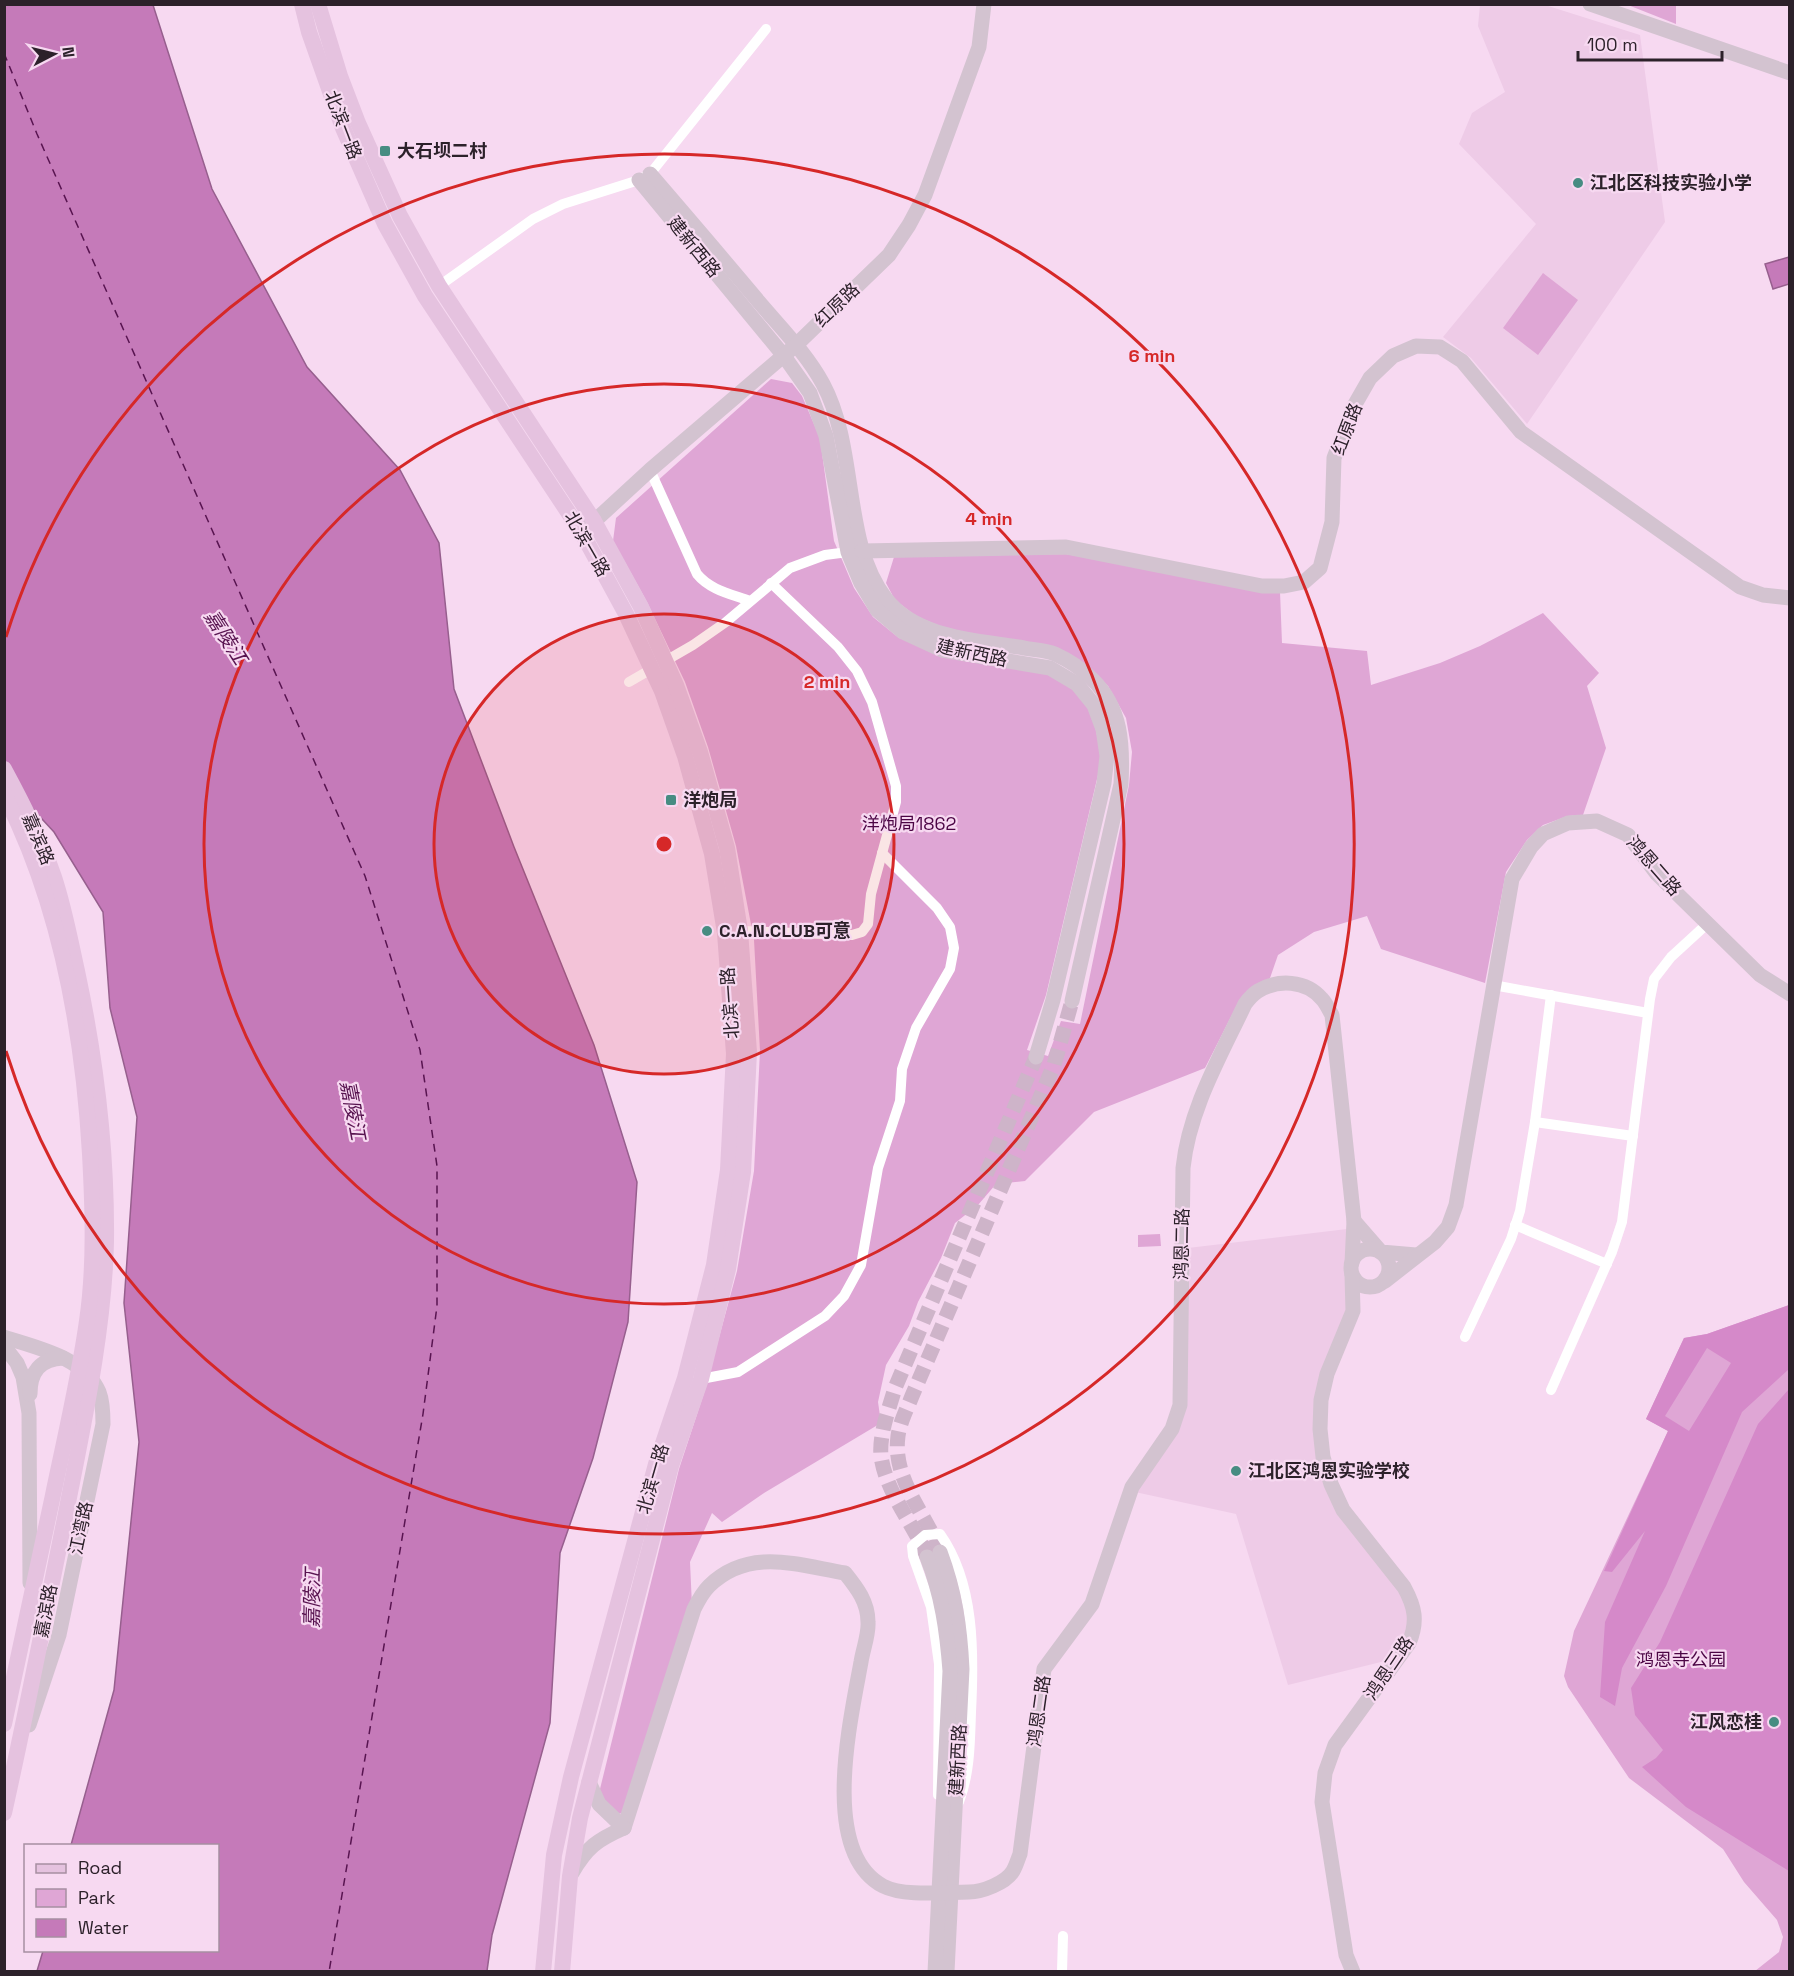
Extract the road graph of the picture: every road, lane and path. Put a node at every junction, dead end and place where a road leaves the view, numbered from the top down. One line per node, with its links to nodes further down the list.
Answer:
1 (302, 4): 12 (main road, 北滨一路)
2 (318, 4): 8 (main road, 北滨一路)
3 (984, 4): 9 (street, 红原路)
4 (1590, 4): 6 (street)
5 (766, 29): 7 (street)
6 (1790, 74)
7 (645, 177): 8 (street); 9 (street, 建新西路); 10 (street, 建新西路)
8 (439, 286): 12 (main road, 北滨一路)
9 (796, 345): 10 (street, 红原路); 13 (street, 建新西路)
10 (784, 356): 11 (street, 红原路); 13 (street, 建新西路)
11 (650, 470): 12 (street, 红原路); 16 (street)
12 (588, 527): 22 (main road, 北滨一路); 58 (main road, 北滨一路)
13 (855, 552): 14 (street); 15 (street, 红原路); 26 (street, 建新西路); 28 (street, 建新西路)
14 (771, 583): 16 (street); 20 (street)
15 (1790, 598)
16 (750, 601): 17 (street)
17 (629, 682)
18 (4, 770): 45 (main road, 嘉滨路)
19 (4, 794): 45 (main road, 嘉滨路)
20 (882, 853): 22 (street); 43 (street)
21 (1707, 924): 23 (street, 鸿恩二路); 24 (street, 鸿恩二路); 27 (street)
22 (740, 931): 43 (main road, 北滨一路)
23 (1493, 985): 25 (street); 34 (street, 鸿恩二路)
24 (1790, 994)
25 (1551, 995): 27 (street); 29 (street)
26 (1072, 1002)
27 (1648, 1013): 30 (street)
28 (1036, 1057)
29 (1535, 1122): 30 (street); 32 (street)
30 (1632, 1136): 35 (street)
31 (1354, 1221): 33 (street); 36 (street); 56 (street, 鸿恩二路)
32 (1515, 1225): 35 (street); 40 (street)
33 (1381, 1252): 34 (street); 36 (street); 37 (street)
34 (1416, 1255): 37 (street, 鸿恩二路)
35 (1607, 1264): 44 (street)
36 (1352, 1269): 37 (street); 38 (street)
37 (1382, 1283): 38 (street, 鸿恩二路)
38 (1353, 1311): 63 (street, 鸿恩三路)
39 (4, 1337): 42 (street, 江湾路)
40 (1465, 1337)
41 (4, 1346): 46 (street)
42 (63, 1358): 46 (street); 49 (street, 江湾路)
43 (701, 1379): 50 (main road, 北滨一路)
44 (1551, 1390)
45 (79, 1406): 47 (main road, 嘉滨路); 49 (main road, 嘉滨路)
46 (29, 1413): 47 (street)
47 (30, 1599): 48 (main road, 嘉滨路)
48 (4, 1724)
49 (14, 1771): 51 (main road, 嘉滨路)
50 (589, 1782): 53 (street); 55 (main road, 北滨一路)
51 (4, 1813)
52 (955, 1814): 54 (street, 建新西路); 54 (street); 56 (street, 建新西路)
53 (624, 1828): 55 (street); 56 (street, 鸿恩二路)
54 (942, 1840): 56 (street, 建新西路)
55 (570, 1876): 59 (main road, 北滨一路)
56 (945, 1892): 60 (street, 建新西路); 61 (street, 建新西路)
57 (1063, 1936): 62 (street)
58 (543, 1971)
59 (562, 1971)
60 (935, 1971)
61 (947, 1971)
62 (1062, 1971)
63 (1353, 1971)

